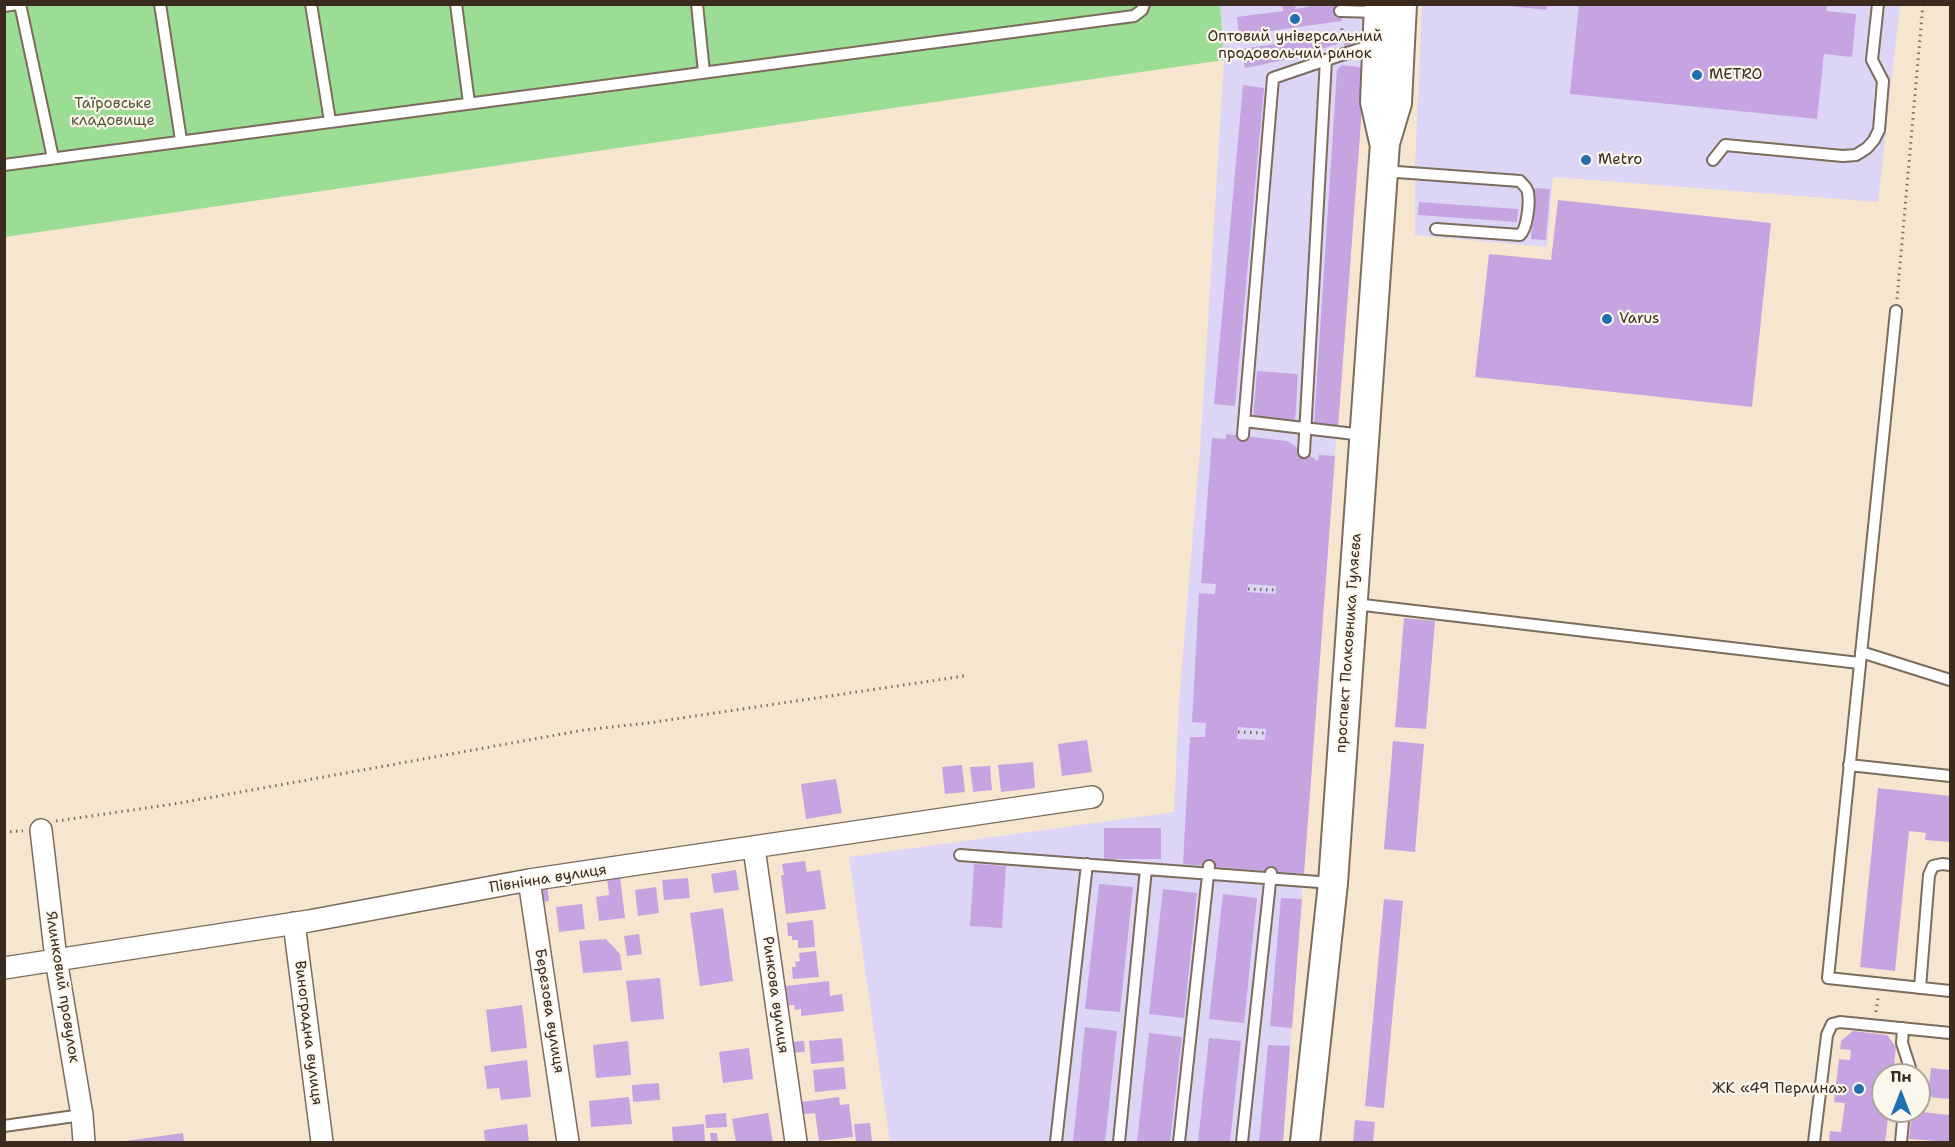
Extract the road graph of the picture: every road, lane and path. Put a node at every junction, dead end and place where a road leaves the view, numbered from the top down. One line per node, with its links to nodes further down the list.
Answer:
1 (19, 4): 9 (lane); 20 (lane)
2 (160, 4): 18 (lane)
3 (311, 4): 17 (lane)
4 (456, 4): 16 (lane)
5 (697, 4): 15 (lane)
6 (1143, 4): 15 (lane)
7 (1878, 4): 21 (lane)
8 (1923, 4): 25 (path)
9 (4, 6)
10 (1387, 7): 11 (lane); 12 (main road, проспект Полковника Гуляєва); 19 (main road, проспект Полковника Гуляєва)
11 (1341, 11): 13 (path)
12 (1377, 43): 13 (lane); 19 (main road, проспект Полковника Гуляєва)
13 (1340, 55): 14 (lane)
14 (1326, 60): 26 (lane); 27 (lane)
15 (704, 72): 16 (lane)
16 (469, 103): 17 (lane)
17 (330, 121): 18 (lane)
18 (181, 140): 20 (lane)
19 (1384, 143): 23 (main road, проспект Полковника Гуляєва)
20 (53, 158): 22 (lane)
21 (1713, 160)
22 (4, 165)
23 (1383, 171): 24 (lane); 29 (main road, проспект Полковника Гуляєва)
24 (1436, 229)
25 (1896, 311): 34 (lane)
26 (1244, 421): 27 (lane); 28 (lane)
27 (1305, 428): 29 (lane); 30 (lane)
28 (1243, 435)
29 (1364, 435): 33 (main road, проспект Полковника Гуляєва)
30 (1304, 452)
31 (1248, 589): 32 (path)
32 (1276, 590)
33 (1352, 604): 35 (lane); 53 (main road, проспект Полковника Гуляєва)
34 (1861, 652): 35 (lane); 37 (lane)
35 (1859, 663): 40 (lane)
36 (964, 676): 43 (path)
37 (1950, 680)
38 (1238, 732): 39 (path)
39 (1265, 733)
40 (1849, 765): 41 (lane); 57 (lane)
41 (1950, 776)
42 (1092, 797): 45 (street, Північна вулиця)
43 (41, 830): 44 (path); 55 (street, Ялинковий провулок)
44 (4, 832)
45 (754, 848): 52 (street, Північна вулиця); 70 (street, Ринкова вулиця)
46 (960, 855): 47 (lane)
47 (1087, 864): 49 (lane); 71 (lane)
48 (1950, 865): 58 (lane)
49 (1146, 869): 50 (lane); 72 (lane)
50 (1209, 870): 51 (lane); 73 (lane)
51 (1270, 875): 53 (lane); 74 (lane)
52 (529, 880): 54 (street, Північна вулиця); 69 (street, Березова вулиця)
53 (1333, 883): 75 (main road, проспект Полковника Гуляєва)
54 (294, 923): 55 (street, Північна вулиця); 68 (street, Виноградна вулиця)
55 (56, 959): 56 (street, Північна вулиця); 64 (street, Ялинковий провулок)
56 (4, 968)
57 (1879, 984): 58 (lane); 60 (path)
58 (1920, 988): 59 (lane)
59 (1950, 991)
60 (1875, 1025): 61 (lane); 76 (lane)
61 (1903, 1028): 62 (lane); 63 (lane)
62 (1950, 1033)
63 (1908, 1063)
64 (82, 1115): 66 (lane); 67 (street, Ялинковий провулок)
65 (1903, 1123): 77 (lane)
66 (4, 1126)
67 (84, 1143)
68 (322, 1143)
69 (568, 1143)
70 (796, 1143)
71 (1056, 1143)
72 (1119, 1143)
73 (1179, 1143)
74 (1242, 1143)
75 (1305, 1143)
76 (1814, 1143)
77 (1901, 1143)

